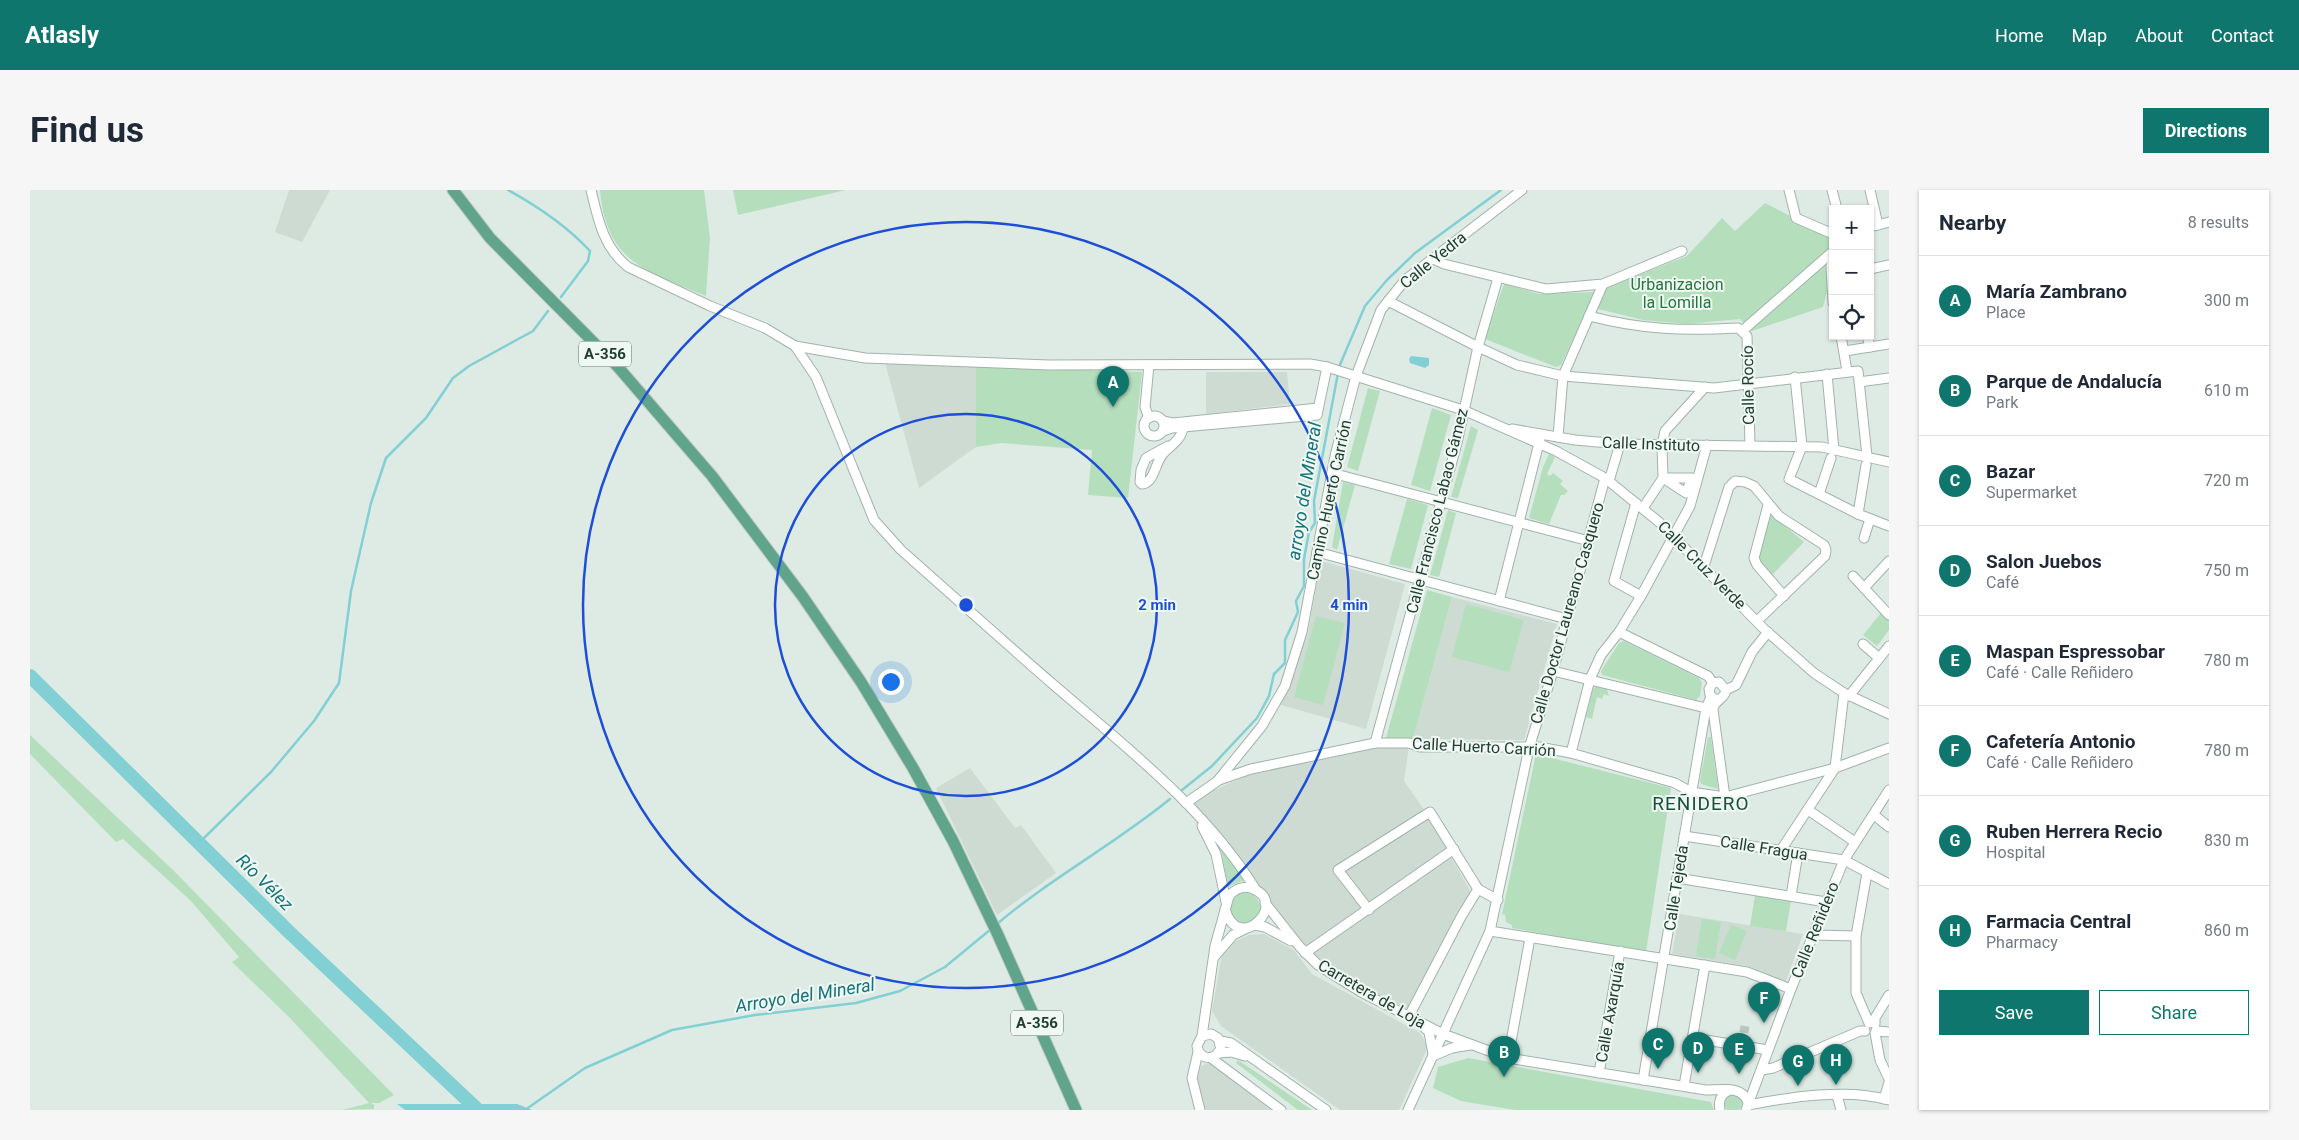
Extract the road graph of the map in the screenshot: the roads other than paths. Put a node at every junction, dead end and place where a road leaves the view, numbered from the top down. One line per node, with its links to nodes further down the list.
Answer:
1 (453, 190): 10 (main road, A-356)
2 (458, 190): 10 (main road)
3 (591, 190): 27 (street)
4 (1522, 190): 16 (street, Calle Yedra)
5 (1789, 190): 13 (street)
6 (1832, 190): 8 (street)
7 (1870, 190): 9 (street)
8 (1836, 205)
9 (1872, 205)
10 (474, 218): 168 (main road, A-356)
11 (1889, 222): 12 (street)
12 (1874, 226)
13 (1829, 232)
14 (1682, 251): 20 (street)
15 (1829, 257): 23 (street)
16 (1432, 259): 19 (street); 21 (street, Calle Yedra)
17 (1889, 265): 18 (street)
18 (1874, 268)
19 (1498, 278): 20 (street); 28 (street, Calle Francisco Labao Gámez)
20 (1604, 284): 22 (street)
21 (1388, 301): 28 (street); 35 (street, Calle Yedra)
22 (1589, 316): 23 (street); 36 (street)
23 (1740, 329): 39 (street, Calle Rocío)
24 (1842, 340): 30 (street)
25 (1868, 340): 29 (street)
26 (1889, 344): 29 (street)
27 (795, 346): 31 (street, Calle Cruz Verde); 107 (street)
28 (1478, 347): 36 (street); 42 (street, Calle Francisco Labao Gámez)
29 (1870, 347): 30 (street)
30 (1845, 351): 33 (street)
31 (1149, 365): 32 (street, Calle Cruz Verde); 44 (street)
32 (1327, 367): 35 (street, Calle Cruz Verde); 43 (street)
33 (1847, 371): 34 (street); 40 (street)
34 (1827, 374): 37 (street); 55 (street)
35 (1356, 376): 42 (street, Calle Cruz Verde); 58 (street, Camino Huerto Carrión)
36 (1563, 376): 41 (street); 48 (street)
37 (1795, 377): 39 (street); 54 (street)
38 (1889, 378): 40 (street)
39 (1748, 382): 41 (street); 52 (street, Calle Rocío)
40 (1859, 382): 56 (street)
41 (1705, 387): 50 (street)
42 (1463, 410): 48 (street, Calle Cruz Verde); 61 (street, Calle Francisco Labao Gámez)
43 (1317, 411): 45 (street); 46 (street)
44 (1149, 418): 45 (street); 47 (street)
45 (1163, 421): 47 (street)
46 (1183, 428): 47 (street); 53 (street)
47 (1163, 432)
48 (1549, 440): 49 (street, Calle Instituto); 59 (street, Calle Cruz Verde); 66 (street)
49 (1620, 444): 50 (street, Calle Instituto); 59 (street, Calle Doctor Laureano Casquero)
50 (1662, 445): 51 (street, Calle Instituto); 63 (street)
51 (1707, 445): 52 (street, Calle Instituto); 68 (street)
52 (1750, 445): 54 (street, Calle Instituto)
53 (1168, 446)
54 (1802, 446): 55 (street, Calle Instituto); 60 (street)
55 (1833, 454): 56 (street, Calle Instituto); 60 (street)
56 (1866, 461): 57 (street, Calle Instituto); 64 (street)
57 (1889, 462)
58 (1332, 473): 61 (street); 71 (street, Camino Huerto Carrión)
59 (1607, 479): 63 (street, Calle Cruz Verde); 70 (street, Calle Doctor Laureano Casquero)
60 (1819, 494): 64 (street)
61 (1441, 501): 66 (street); 75 (street, Calle Francisco Labao Gámez)
62 (1768, 505): 73 (street); 78 (street); 78 (street)
63 (1640, 506): 68 (street, Calle Cruz Verde); 77 (street)
64 (1858, 514): 65 (street)
65 (1870, 519): 67 (street); 69 (street)
66 (1519, 522): 70 (street); 79 (street)
67 (1889, 526)
68 (1674, 535): 73 (street, Calle Cruz Verde); 77 (street)
69 (1864, 538)
70 (1589, 541): 81 (street, Calle Doctor Laureano Casquero)
71 (1317, 552): 75 (street); 98 (street, Camino Huerto Carrión)
72 (1889, 561): 76 (street)
73 (1704, 566): 82 (street, Calle Cruz Verde)
74 (1853, 576): 76 (street)
75 (1420, 580): 79 (street); 96 (street, Calle Francisco Labao Gámez)
76 (1864, 588): 80 (street)
77 (1640, 596): 83 (street)
78 (1784, 596): 82 (street)
79 (1499, 600): 81 (street)
80 (1889, 615)
81 (1567, 619): 88 (street, Calle Doctor Laureano Casquero)
82 (1757, 621): 84 (street, Calle Cruz Verde)
83 (1619, 632): 89 (street); 90 (street)
84 (1768, 632): 91 (street); 92 (street, Calle Cruz Verde)
85 (1863, 644): 87 (street)
86 (1889, 646): 87 (street)
87 (1880, 658): 92 (street)
88 (1553, 670): 89 (street); 97 (street, Calle Doctor Laureano Casquero)
89 (1590, 679): 94 (street); 100 (street)
90 (1713, 683): 91 (street); 93 (street)
91 (1726, 690): 93 (street)
92 (1846, 695): 95 (street, Calle Cruz Verde); 101 (street)
93 (1715, 698): 94 (street, Calle Tejeda); 106 (street)
94 (1706, 708): 105 (street, Calle Tejeda)
95 (1889, 714)
96 (1375, 743): 97 (street, Calle Huerto Carrión); 102 (street, Calle Huerto Carrión)
97 (1529, 748): 100 (street, Calle Huerto Carrión); 124 (street, Calle Doctor Laureano Casquero)
98 (1244, 749): 102 (street); 103 (street, Camino Huerto Carrión)
99 (1888, 749): 101 (street, Calle Huerto Carrión)
100 (1571, 753): 105 (street, Calle Huerto Carrión)
101 (1835, 768): 106 (street, Calle Huerto Carrión); 108 (street)
102 (1251, 769): 103 (street, Calle Huerto Carrión)
103 (1219, 780): 107 (street)
104 (1889, 790): 110 (street, Calle Reñidero)
105 (1692, 792): 106 (street, Calle Huerto Carrión); 112 (street, Calle Tejeda)
106 (1725, 798)
107 (1186, 803): 109 (street)
108 (1808, 810): 113 (street); 115 (street)
109 (1194, 812): 122 (street); 127 (street)
110 (1874, 815): 111 (street); 113 (street, Calle Reñidero)
111 (1889, 827)
112 (1684, 836): 115 (street, Calle Fragua); 119 (street, Calle Tejeda)
113 (1855, 842): 117 (street, Calle Reñidero)
114 (1454, 849): 121 (street); 128 (street); 128 (street)
115 (1781, 850): 116 (street, Calle Fragua)
116 (1798, 853): 117 (street, Calle Fragua); 123 (street)
117 (1844, 860): 118 (street, Calle Fragua); 125 (street, Calle Reñidero)
118 (1867, 872): 120 (street, Calle Fragua); 132 (street)
119 (1677, 878): 123 (street); 137 (street, Calle Tejeda)
120 (1889, 884)
121 (1478, 889): 124 (street); 141 (street)
122 (1256, 890): 126 (street); 127 (street)
123 (1791, 896): 125 (street)
124 (1498, 900): 130 (street, Calle Doctor Laureano Casquero)
125 (1826, 902): 131 (street, Calle Reñidero)
126 (1265, 904): 129 (street); 134 (street, Carretera de Loja)
127 (1225, 906): 129 (street); 136 (street)
128 (1369, 910): 134 (street)
129 (1252, 926): 134 (street); 136 (street)
130 (1490, 931): 133 (street); 144 (street, Calle Doctor Laureano Casquero)
131 (1813, 935): 132 (street); 139 (street, Calle Reñidero)
132 (1856, 936): 142 (street)
133 (1530, 938): 135 (street); 153 (street)
134 (1302, 950): 141 (street, Carretera de Loja)
135 (1620, 951): 137 (street); 156 (street, Calle Axarquía)
136 (1214, 957): 145 (street)
137 (1664, 958): 138 (street); 158 (street, Calle Tejeda)
138 (1705, 965): 139 (street); 146 (street)
139 (1791, 989): 149 (street, Calle Reñidero)
140 (1889, 995): 142 (street)
141 (1413, 1019): 144 (street, Carretera de Loja); 152 (street)
142 (1872, 1029): 143 (street); 157 (street); 159 (street)
143 (1889, 1032)
144 (1443, 1034): 148 (street, Carretera de Loja); 152 (street, Calle Doctor Laureano Casquero)
145 (1207, 1035): 147 (street); 150 (street)
146 (1693, 1038): 149 (street); 160 (street)
147 (1220, 1041): 151 (street); 154 (street)
148 (1472, 1045): 152 (street); 153 (street, Carretera de Loja)
149 (1768, 1050): 157 (street, Calle Reñidero)
150 (1198, 1052): 151 (street); 155 (street)
151 (1212, 1056): 154 (street); 155 (street); 170 (street)
152 (1432, 1056): 167 (street, Calle Doctor Laureano Casquero)
153 (1508, 1058): 156 (street, Carretera de Loja)
154 (1254, 1060): 171 (street)
155 (1194, 1071): 169 (street)
156 (1599, 1073): 158 (street, Carretera de Loja)
157 (1759, 1073): 162 (street); 165 (street, Calle Reñidero)
158 (1643, 1080): 160 (street, Carretera de Loja)
159 (1889, 1081): 164 (street)
160 (1684, 1086): 161 (street, Carretera de Loja)
161 (1706, 1090): 162 (street, Carretera de Loja); 166 (street)
162 (1733, 1090): 165 (street); 166 (street)
163 (1837, 1095): 164 (street); 165 (street); 172 (street)
164 (1887, 1100)
165 (1748, 1106)
166 (1720, 1107)
167 (1409, 1109)
168 (1076, 1110)
169 (1200, 1110)
170 (1281, 1110)
171 (1326, 1110)
172 (1840, 1110)

